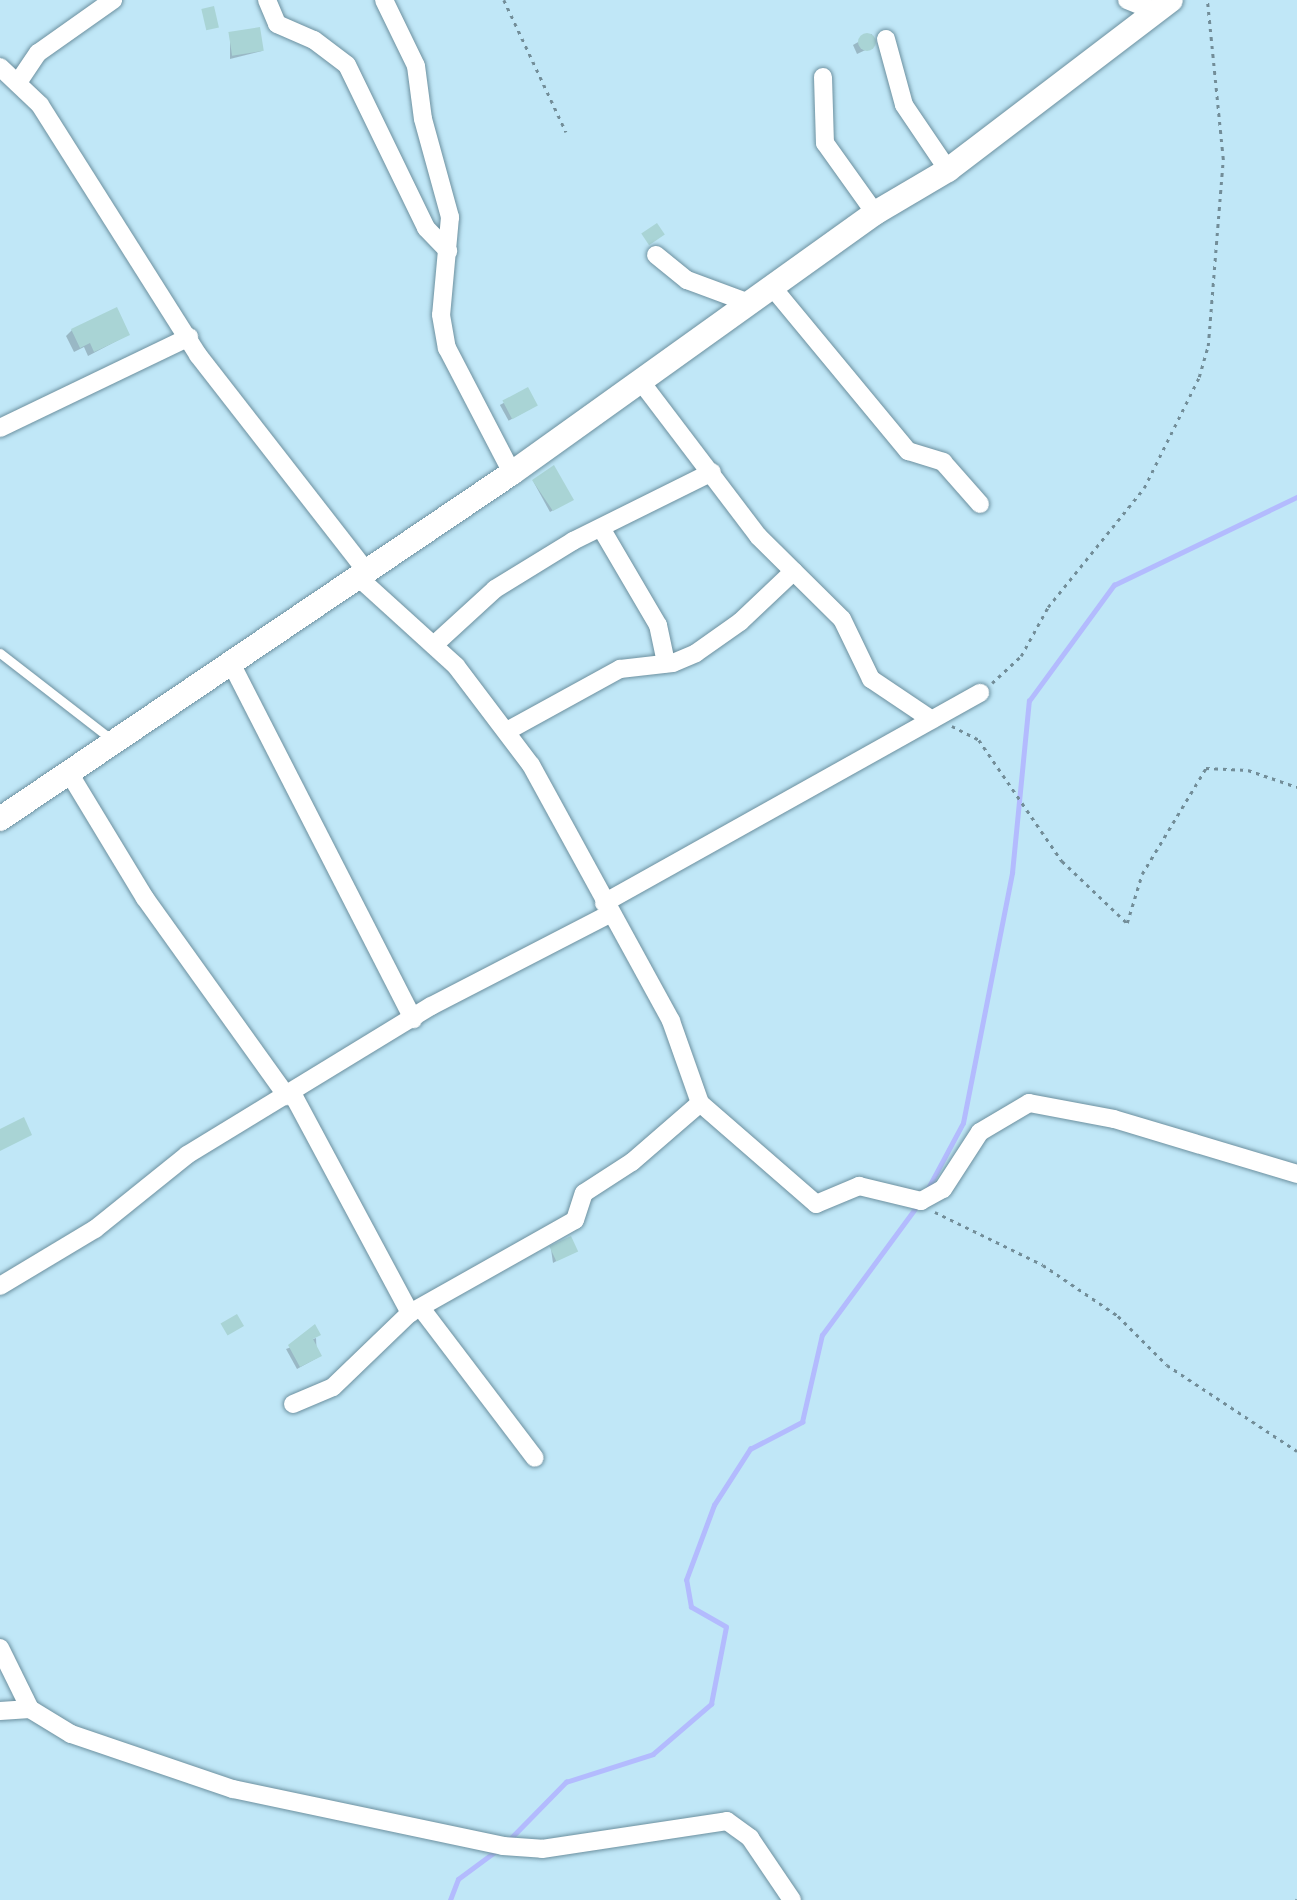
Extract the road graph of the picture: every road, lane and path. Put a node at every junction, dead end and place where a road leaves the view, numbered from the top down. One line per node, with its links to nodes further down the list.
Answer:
1 (113, 0): 11 (street)
2 (267, 0): 15 (street)
3 (384, 0): 15 (street)
4 (504, 0): 12 (path)
5 (1127, 0): 7 (street)
6 (1207, 0): 32 (path)
7 (1164, 6): 13 (street)
8 (886, 39): 13 (street)
9 (0, 67): 11 (street)
10 (823, 77): 14 (street)
11 (19, 81): 19 (street)
12 (566, 132)
13 (948, 170): 14 (street)
14 (875, 214): 17 (street)
15 (448, 251): 23 (street)
16 (656, 255): 18 (street)
17 (773, 288): 18 (street); 24 (street)
18 (752, 304): 20 (street)
19 (189, 337): 21 (street); 27 (street)
20 (642, 383): 22 (street); 23 (street)
21 (0, 428)
22 (712, 472): 25 (street); 26 (street)
23 (513, 473): 27 (street)
24 (980, 504)
25 (601, 528): 28 (street); 30 (street)
26 (794, 571): 30 (street); 33 (street)
27 (363, 575): 28 (street); 31 (street)
28 (436, 644): 34 (street)
29 (0, 653): 35 (lane)
30 (666, 663): 34 (street)
31 (232, 665): 35 (street); 40 (street)
32 (980, 693): 33 (street)
33 (932, 720): 37 (path); 39 (street)
34 (507, 731): 39 (street)
35 (117, 744): 36 (street)
36 (71, 776): 38 (street); 41 (street)
37 (1297, 787)
38 (0, 819)
39 (606, 909): 40 (street); 42 (street)
40 (412, 1019): 41 (street)
41 (289, 1095): 45 (street); 46 (street)
42 (700, 1103): 44 (street); 46 (street)
43 (1297, 1174): 44 (street)
44 (921, 1201): 48 (path)
45 (0, 1286)
46 (416, 1310): 47 (street); 49 (street)
47 (293, 1404)
48 (1297, 1451)
49 (535, 1458)
50 (0, 1648): 51 (street)
51 (30, 1709): 52 (street); 53 (street)
52 (0, 1711)
53 (792, 1900)

